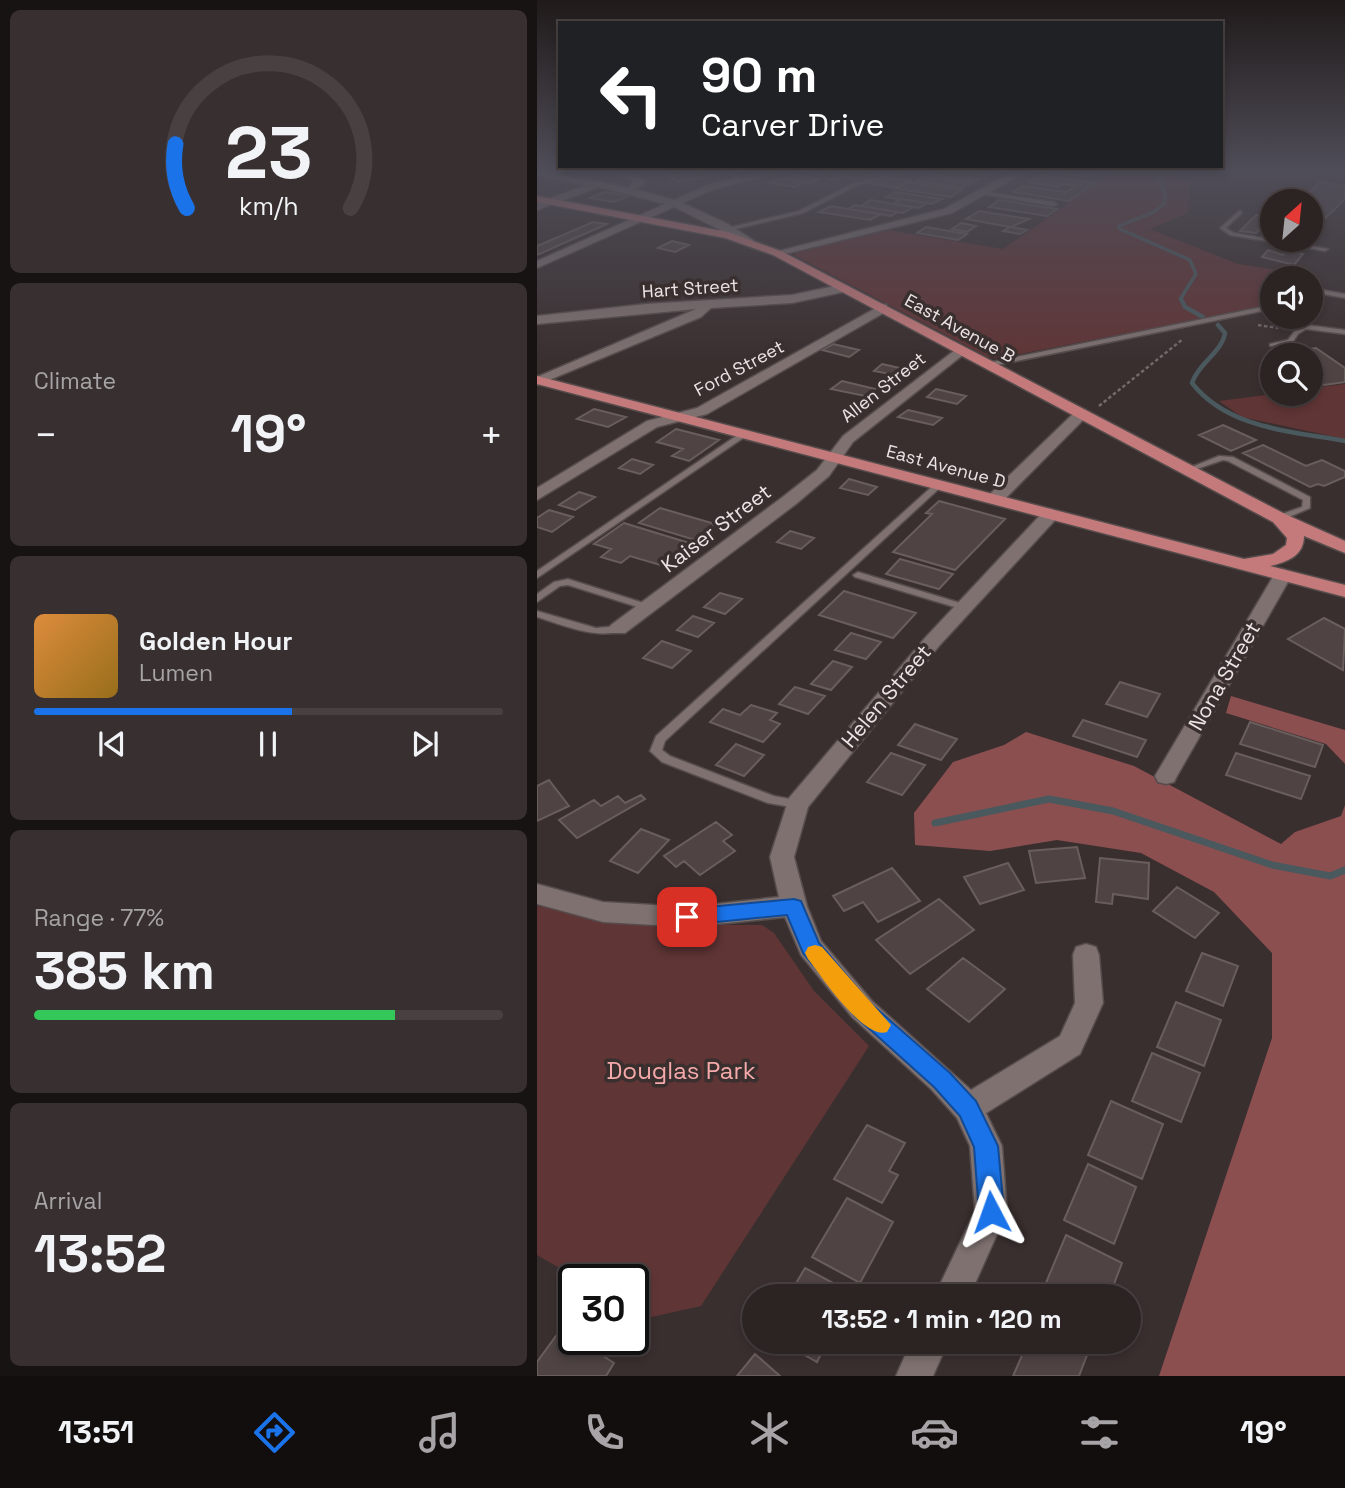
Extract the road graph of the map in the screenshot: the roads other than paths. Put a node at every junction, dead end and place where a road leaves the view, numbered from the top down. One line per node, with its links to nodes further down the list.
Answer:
1 (609, 233): 9 (street)
2 (718, 233): 6 (main road, East Avenue B)
3 (735, 233): 6 (street)
4 (858, 233): 8 (street)
5 (1231, 233): 7 (lane)
6 (749, 242): 8 (main road, East Avenue B)
7 (1325, 249)
8 (777, 253): 10 (main road, East Avenue B)
9 (537, 265)
10 (844, 288): 13 (street, Hart Street); 14 (main road, East Avenue B)
11 (1323, 292): 12 (lane)
12 (1345, 296)
13 (706, 304): 16 (street, Hart Street); 23 (street)
14 (883, 308): 21 (main road, East Avenue B); 25 (street, Ford Street)
15 (1260, 309): 22 (lane)
16 (537, 320)
17 (1302, 329): 20 (lane)
18 (1321, 329): 19 (lane)
19 (1345, 332)
20 (1284, 343)
21 (959, 351): 22 (main road, East Avenue B); 27 (street, Allen Street)
22 (987, 365): 24 (main road, East Avenue B)
23 (538, 380): 25 (main road, East Avenue D)
24 (1081, 414): 28 (main road, East Avenue B); 31 (street)
25 (676, 416): 26 (main road, East Avenue D); 30 (street, Ford Street)
26 (745, 434): 27 (main road, East Avenue D); 36 (lane)
27 (836, 457): 29 (main road, East Avenue D); 41 (street, Kaiser Street)
28 (1188, 470): 33 (main road, East Avenue B); 33 (lane)
29 (940, 484): 31 (main road, East Avenue D); 46 (lane)
30 (537, 495)
31 (996, 498): 32 (main road, East Avenue D)
32 (1051, 514): 35 (main road, East Avenue D); 42 (street, Helen Street)
33 (1279, 518): 34 (main road, East Avenue B); 35 (main road)
34 (1345, 548)
35 (1235, 562): 38 (main road, East Avenue D)
36 (537, 575)
37 (858, 575): 42 (lane)
38 (1283, 575): 39 (main road, East Avenue D); 45 (street, Nona Street)
39 (1345, 591)
40 (537, 599): 41 (lane)
41 (647, 607): 44 (street, Kaiser Street)
42 (964, 607): 46 (street, Helen Street)
43 (537, 614): 44 (lane)
44 (618, 629)
45 (1166, 776)
46 (797, 804): 48 (street, Helen Street)
47 (537, 894): 48 (street)
48 (794, 906): 50 (street, Helen Street)
49 (1087, 955): 50 (street)
50 (968, 1108): 51 (street, Helen Street)
51 (957, 1284)
52 (924, 1354): 53 (street)
53 (914, 1376)

